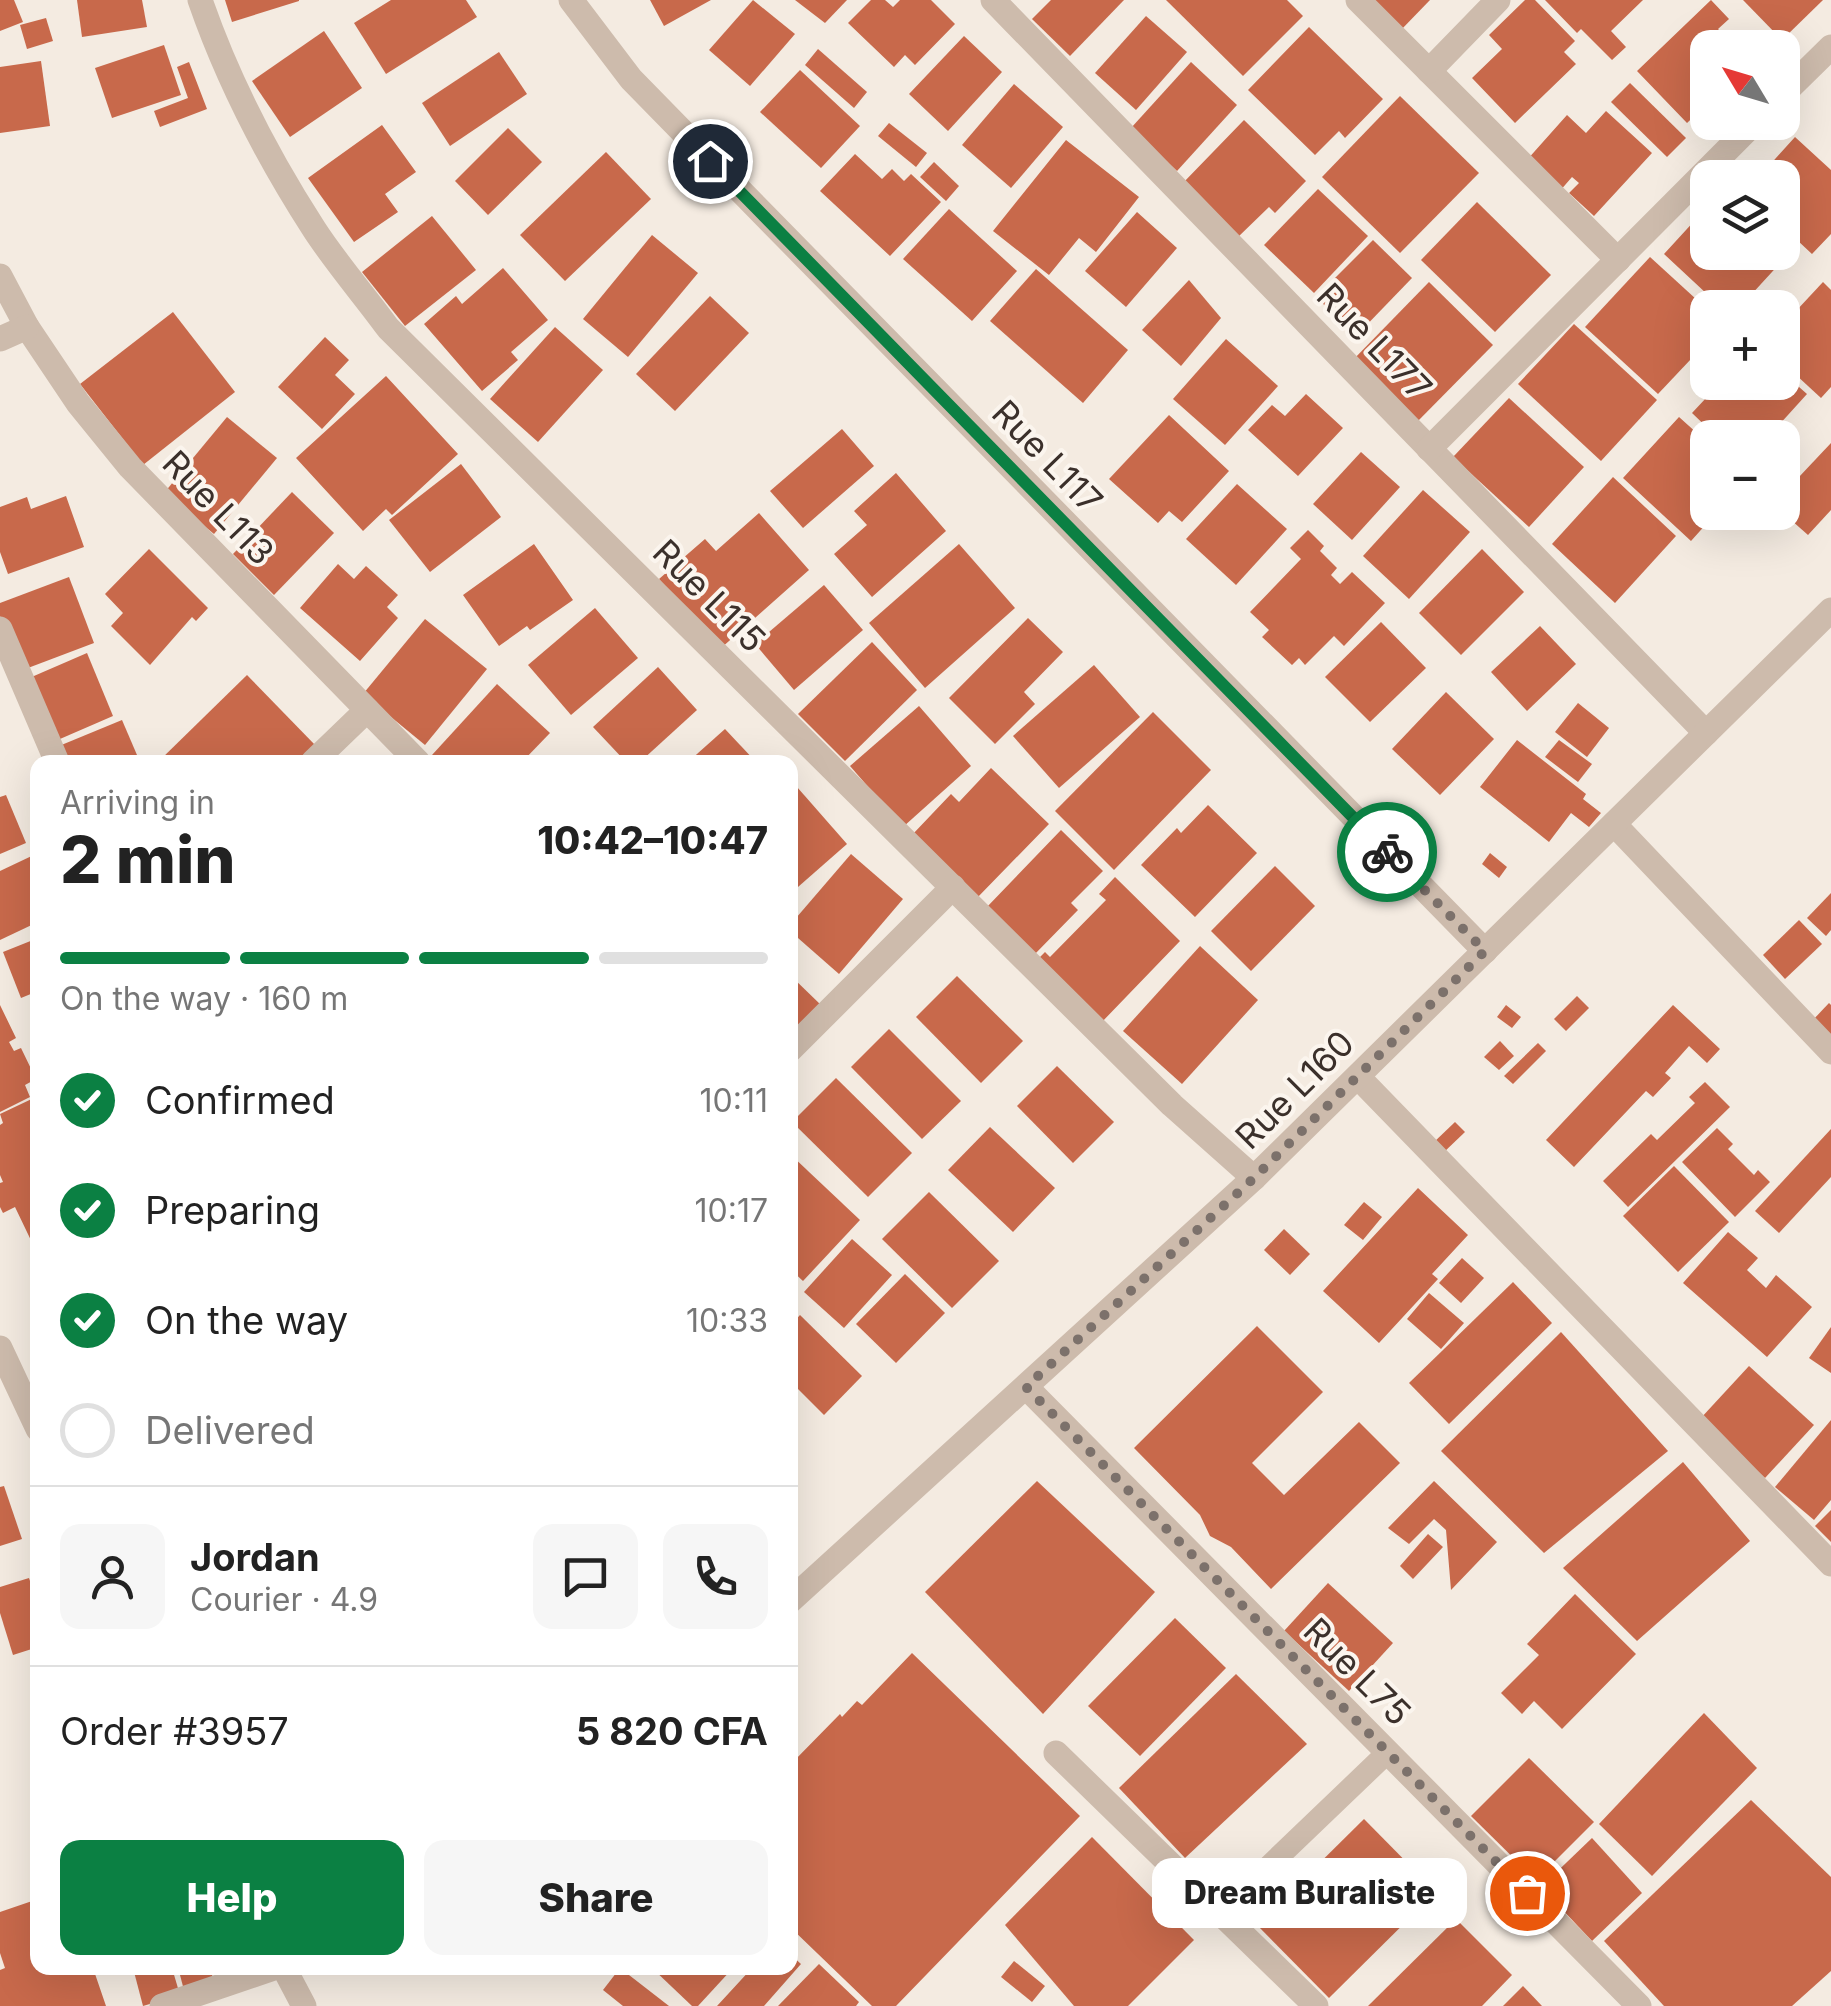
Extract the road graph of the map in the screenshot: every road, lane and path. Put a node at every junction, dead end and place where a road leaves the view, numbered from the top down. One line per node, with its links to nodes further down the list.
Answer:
1 (200, 0): 23 (street, Rue L115)
2 (571, 0): 24 (street, Rue L117)
3 (993, 0): 14 (street, Rue L177)
4 (1358, 0): 7 (street)
5 (1498, 0): 7 (street)
6 (1831, 47): 8 (street)
7 (1429, 71): 10 (street)
8 (1800, 77)
9 (1737, 140): 10 (street)
10 (1618, 260): 14 (street)
11 (0, 276): 12 (street, Rue L113)
12 (27, 327): 13 (street); 17 (street, Rue L113)
13 (0, 339)
14 (1429, 449): 18 (street, Rue L177)
15 (1831, 610): 18 (street, Rue L160)
16 (0, 630): 19 (street)
17 (367, 710): 20 (street); 21 (street, Rue L113)
18 (1706, 733): 22 (street, Rue L160)
19 (54, 755)
20 (321, 755)
21 (411, 755)
22 (1614, 824): 24 (street, Rue L160); 26 (street)
23 (953, 886): 25 (street); 28 (street, Rue L115)
24 (1485, 951): 27 (street, Rue L160)
25 (798, 1042)
26 (1831, 1052)
27 (1358, 1076): 28 (street, Rue L160); 32 (street)
28 (1254, 1178): 30 (street, Rue L160)
29 (0, 1348): 31 (street)
30 (1026, 1387): 33 (street, Rue L160); 34 (street, Rue L75)
31 (30, 1413)
32 (1831, 1564)
33 (798, 1594)
34 (1388, 1752): 36 (lane); 42 (street, Rue L75)
35 (1056, 1753): 36 (street)
36 (1220, 1913): 41 (street)
37 (253, 1975): 39 (street)
38 (288, 1975): 40 (street)
39 (162, 2006)
40 (304, 2006)
41 (1316, 2006)
42 (1638, 2006)

